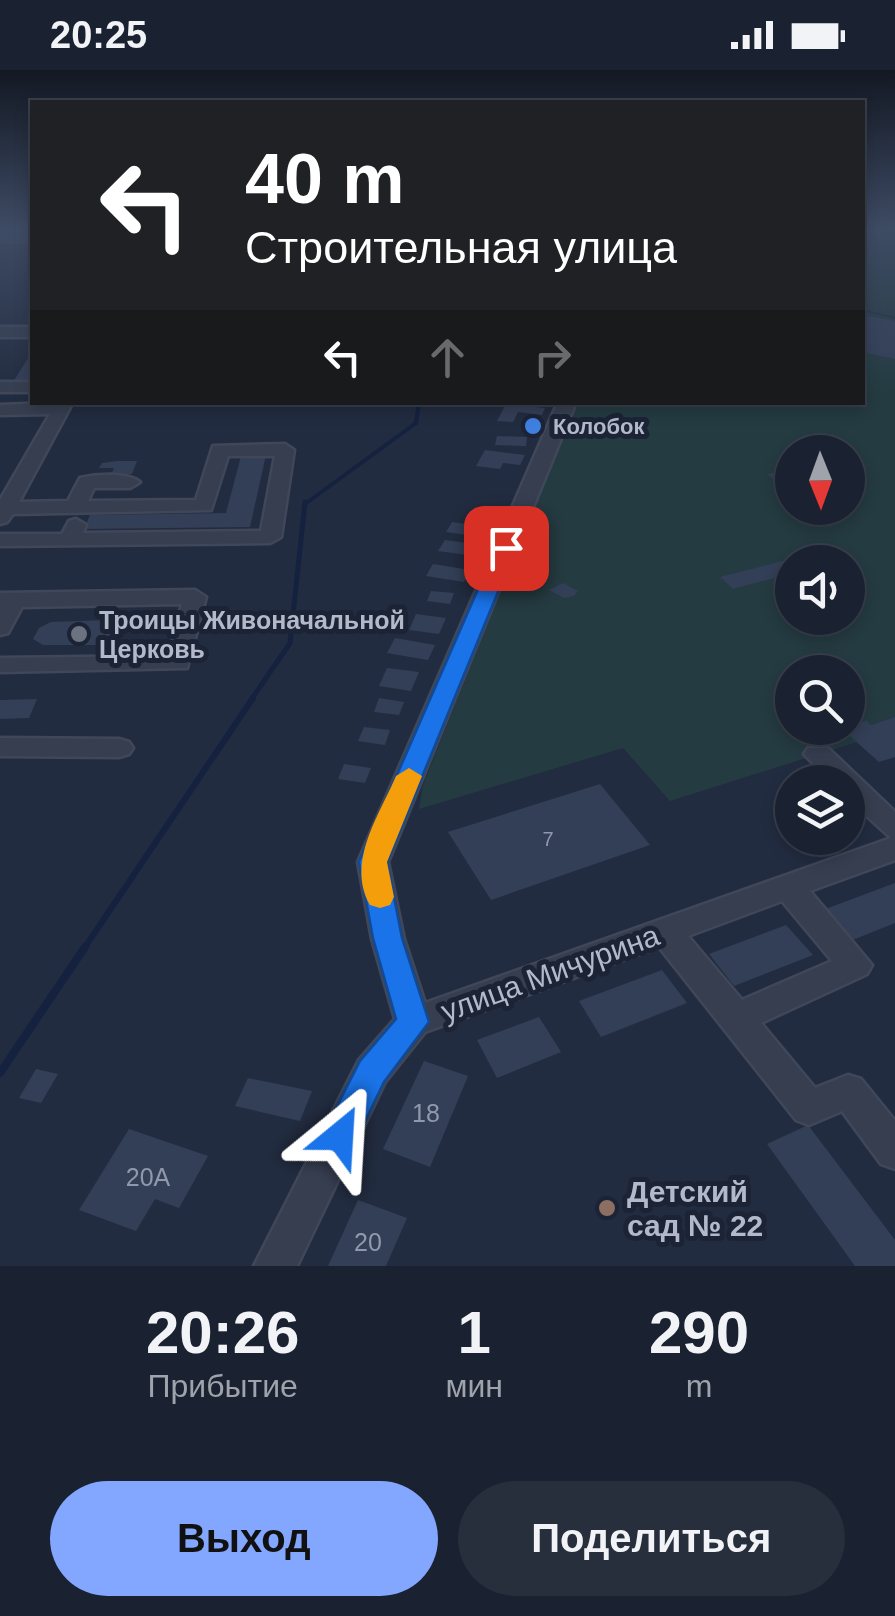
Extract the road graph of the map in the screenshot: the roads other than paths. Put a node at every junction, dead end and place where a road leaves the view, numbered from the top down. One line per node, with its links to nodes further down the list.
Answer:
1 (30, 332): 2 (street)
2 (1, 333)
3 (0, 387): 4 (street)
4 (30, 387)
5 (64, 405): 7 (street); 10 (street)
6 (566, 405): 26 (street)
7 (0, 410)
8 (130, 482): 9 (street)
9 (80, 507): 10 (street); 12 (street); 12 (street)
10 (2, 512)
11 (0, 540): 12 (street)
12 (70, 540)
13 (7, 600): 14 (street); 15 (street)
14 (0, 628)
15 (0, 665)
16 (0, 747): 17 (street)
17 (119, 748)
18 (818, 754): 19 (street)
19 (829, 765)
20 (865, 800): 21 (street)
21 (895, 829)
22 (895, 848): 23 (street, улица Мичурина)
23 (787, 886): 24 (street, улица Мичурина); 25 (street)
24 (666, 932): 25 (street); 26 (street, улица Мичурина)
25 (734, 1020): 27 (street)
26 (413, 1022): 28 (street, улица Мичурина)
27 (895, 1152)
28 (275, 1266)

